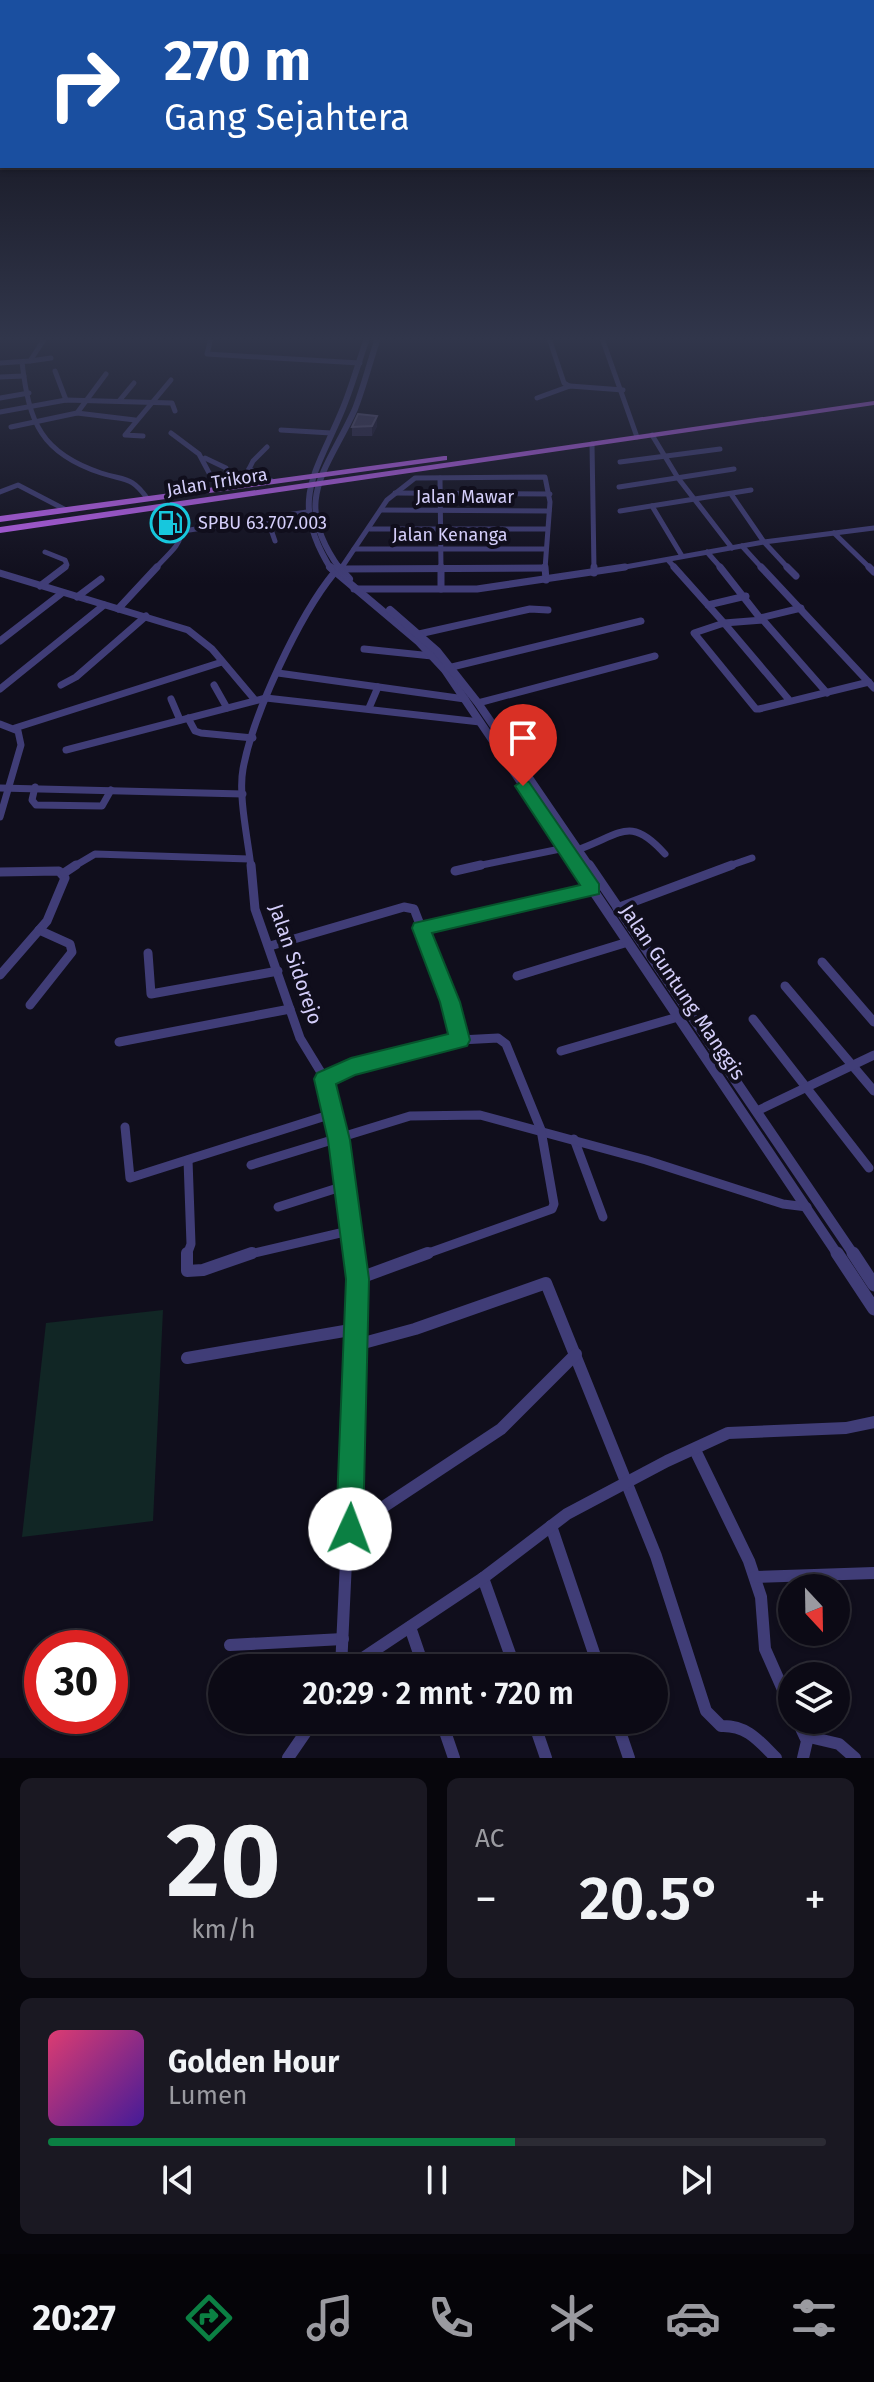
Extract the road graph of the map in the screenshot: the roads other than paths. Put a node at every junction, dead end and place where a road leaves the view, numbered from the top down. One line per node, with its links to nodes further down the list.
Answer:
1 (46, 420): 7 (street)
2 (135, 420): 12 (street)
3 (336, 420): 11 (street, Jalan Guntung Manggis)
4 (348, 420): 24 (street, Jalan Guntung Manggis)
5 (636, 420): 13 (street)
6 (755, 420): 13 (main road, Jalan Trikora)
7 (38, 422): 8 (street); 35 (street)
8 (11, 427)
9 (281, 430): 11 (street)
10 (171, 433): 18 (street)
11 (331, 433): 24 (street, Jalan Guntung Manggis)
12 (143, 436)
13 (644, 436): 14 (main road, Jalan Trikora); 17 (street)
14 (592, 444): 24 (main road, Jalan Trikora); 71 (street)
15 (267, 447): 20 (street)
16 (720, 449): 17 (street)
17 (666, 456): 19 (street); 23 (street)
18 (205, 457): 28 (street); 28 (street)
19 (620, 462)
20 (249, 469): 25 (street); 26 (street)
21 (734, 469): 23 (street)
22 (440, 478): 31 (street); 32 (street); 33 (street)
23 (678, 478): 27 (street); 36 (street)
24 (315, 480): 25 (main road, Jalan Trikora); 37 (main road, Jalan Trikora); 44 (street, Jalan Guntung Manggis); 68 (street, Jalan Guntung Manggis)
25 (272, 481): 26 (main road, Jalan Trikora)
26 (250, 484): 28 (main road, Jalan Trikora)
27 (619, 487)
28 (225, 488): 35 (main road, Jalan Trikora)
29 (751, 490): 34 (street)
30 (0, 492): 39 (street)
31 (394, 493): 32 (street); 40 (street, Jalan Sidorejo)
32 (442, 494): 33 (street); 41 (street)
33 (550, 494): 42 (street)
34 (731, 494): 36 (street); 56 (street)
35 (147, 498): 39 (main road, Jalan Trikora)
36 (695, 500): 38 (street); 58 (street)
37 (172, 505): 51 (main road, Jalan Trikora); 52 (street)
38 (652, 506): 43 (street); 64 (street)
39 (66, 510): 46 (main road, Jalan Trikora)
40 (381, 510): 41 (street, Jalan Mawar); 47 (street, Jalan Sidorejo)
41 (441, 511): 42 (street, Jalan Mawar); 48 (street)
42 (549, 511): 49 (street)
43 (620, 511)
44 (307, 512): 45 (street); 68 (street, Jalan Guntung Manggis)
45 (267, 518): 52 (street); 55 (street)
46 (0, 519)
47 (370, 529): 48 (street); 59 (street, Jalan Sidorejo)
48 (442, 529): 49 (street); 60 (street)
49 (547, 529): 61 (street)
50 (871, 529): 53 (street); 54 (street)
51 (0, 530)
52 (183, 531): 86 (street)
53 (834, 533): 56 (street); 69 (street)
54 (874, 536)
55 (275, 541)
56 (764, 542): 57 (street); 72 (street)
57 (742, 546): 58 (street); 85 (street)
58 (732, 548): 63 (street)
59 (354, 549): 60 (street, Jalan Kenanga); 68 (street, Jalan Sidorejo)
60 (441, 549): 61 (street, Jalan Kenanga); 66 (street)
61 (545, 549): 67 (street)
62 (45, 552): 77 (street)
63 (707, 552): 64 (street); 81 (street)
64 (682, 556): 65 (street)
65 (668, 560): 71 (street); 84 (street)
66 (441, 568): 67 (street); 68 (street); 79 (street)
67 (544, 568): 75 (street)
68 (339, 570): 78 (street, Jalan Guntung Manggis); 99 (street, Jalan Sidorejo)
69 (874, 572)
70 (0, 573): 73 (street)
71 (594, 573): 75 (street)
72 (796, 576)
73 (10, 577): 76 (street); 77 (street)
74 (101, 579): 82 (street)
75 (546, 580): 79 (street)
76 (0, 582)
77 (40, 586): 80 (street)
78 (358, 589): 79 (street); 92 (street, Jalan Guntung Manggis); 95 (street, Jalan Guntung Manggis)
79 (441, 589)
80 (62, 593): 82 (street); 93 (street)
81 (746, 596): 84 (street); 89 (street)
82 (77, 597): 83 (street)
83 (104, 605): 86 (street); 104 (street)
84 (708, 605): 91 (street)
85 (801, 608): 89 (street); 102 (street)
86 (118, 609): 88 (street)
87 (548, 610): 92 (street)
88 (146, 616): 97 (street); 100 (street)
89 (760, 618): 91 (street); 105 (street)
90 (641, 621): 98 (street)
91 (724, 623): 109 (street); 109 (street)
92 (419, 634): 98 (street, Jalan Guntung Manggis)
93 (0, 641)
94 (364, 649): 95 (street)
95 (432, 656): 108 (street, Jalan Guntung Manggis)
96 (655, 656): 110 (street)
97 (222, 662): 107 (street); 116 (street)
98 (452, 667): 110 (street, Jalan Guntung Manggis)
99 (278, 673): 103 (street); 107 (street, Jalan Sidorejo)
100 (61, 685)
101 (214, 685): 111 (street)
102 (872, 685): 105 (street)
103 (378, 687): 108 (street); 112 (street)
104 (0, 689)
105 (827, 693): 109 (street)
106 (171, 699): 113 (street)
107 (261, 699): 111 (street); 112 (street); 117 (street, Jalan Sidorejo)
108 (465, 699): 114 (street, Jalan Guntung Manggis)
109 (790, 701)
110 (478, 703): 119 (street, Jalan Guntung Manggis)
111 (227, 708): 113 (street)
112 (369, 708): 114 (street)
113 (184, 719): 117 (street); 118 (street)
114 (480, 722): 119 (street, Jalan Guntung Manggis)
115 (0, 724): 116 (street)
116 (15, 728): 120 (street)
117 (253, 738): 124 (street, Jalan Sidorejo)
118 (66, 750)
119 (528, 785): 126 (street, Jalan Guntung Manggis); 127 (street, Jalan Guntung Manggis)
120 (10, 787): 121 (street); 122 (street); 125 (street)
121 (35, 787): 123 (street); 123 (street)
122 (0, 788)
123 (111, 790): 124 (street)
124 (243, 794): 130 (street, Jalan Sidorejo)
125 (0, 817)
126 (565, 848): 131 (street); 134 (street, Jalan Guntung Manggis)
127 (577, 850): 128 (street); 135 (street, Jalan Guntung Manggis)
128 (665, 854)
129 (752, 858): 135 (street)
130 (249, 859): 133 (street); 139 (street, Jalan Sidorejo)
131 (455, 871)
132 (0, 872): 133 (street)
133 (64, 873): 137 (street)
134 (593, 889): 136 (street); 138 (street, Jalan Guntung Manggis)
135 (617, 908): 151 (street, Jalan Guntung Manggis)
136 (421, 928): 139 (street); 152 (street)
137 (39, 930): 143 (street); 146 (street)
138 (628, 942): 144 (street); 148 (street, Jalan Guntung Manggis)
139 (270, 946): 142 (street, Jalan Sidorejo)
140 (148, 953): 142 (street)
141 (822, 962): 150 (street)
142 (278, 971): 147 (street, Jalan Sidorejo)
143 (0, 975)
144 (517, 976)
145 (785, 986): 156 (street)
146 (30, 1005)
147 (290, 1009): 153 (street); 157 (street, Jalan Sidorejo)
148 (678, 1017): 151 (street, Jalan Guntung Manggis); 154 (street)
149 (753, 1019): 158 (street)
150 (874, 1022)
151 (693, 1030): 160 (street, Jalan Guntung Manggis); 171 (street, Jalan Guntung Manggis)
152 (460, 1040): 157 (street); 163 (street)
153 (119, 1042)
154 (561, 1051)
155 (874, 1055): 156 (street)
156 (852, 1066): 158 (street); 159 (street)
157 (325, 1079): 161 (street, Jalan Sidorejo)
158 (807, 1088): 160 (street); 168 (street)
159 (874, 1091)
160 (757, 1111): 175 (street, Jalan Guntung Manggis)
161 (332, 1114): 165 (street, Jalan Sidorejo); 166 (street)
162 (125, 1127): 166 (street)
163 (541, 1130): 164 (street); 165 (street); 174 (street)
164 (574, 1139): 171 (street); 172 (street)
165 (339, 1140): 167 (street); 169 (street, Jalan Sidorejo)
166 (188, 1160): 173 (street)
167 (251, 1165)
168 (869, 1168)
169 (344, 1186): 170 (street); 173 (street, Jalan Sidorejo)
170 (278, 1207)
171 (807, 1207): 175 (street, Jalan Guntung Manggis)
172 (603, 1217)
173 (353, 1230): 174 (street, Jalan Sidorejo)
174 (357, 1279): 177 (street, Jalan Sidorejo)
175 (870, 1287): 176 (street, Jalan Guntung Manggis)
176 (874, 1309)
177 (356, 1329): 178 (street, Jalan Sidorejo); 180 (street)
178 (356, 1345): 179 (street); 185 (street, Jalan Sidorejo)
179 (576, 1354): 183 (street); 185 (street)
180 (187, 1358)
181 (874, 1422): 182 (street)
182 (695, 1450): 183 (street); 187 (street)
183 (627, 1484): 184 (street); 207 (street)
184 (551, 1526): 188 (street); 196 (street)
185 (350, 1529): 190 (street, Jalan Sidorejo)
186 (874, 1573): 187 (street)
187 (755, 1577): 197 (street)
188 (483, 1578): 189 (street); 195 (street)
189 (410, 1627): 193 (street); 194 (street)
190 (343, 1639): 191 (street); 192 (street, Jalan Sidorejo)
191 (230, 1645)
192 (342, 1654)
193 (369, 1654)
194 (419, 1654)
195 (510, 1654)
196 (594, 1654)
197 (778, 1678)
198 (304, 1734): 203 (street)
199 (446, 1734): 204 (street)
200 (538, 1734): 205 (street)
201 (621, 1734): 206 (street)
202 (805, 1736): 208 (street); 209 (street)
203 (288, 1758)
204 (454, 1758)
205 (546, 1758)
206 (629, 1758)
207 (776, 1758)
208 (803, 1758)
209 (855, 1758)

